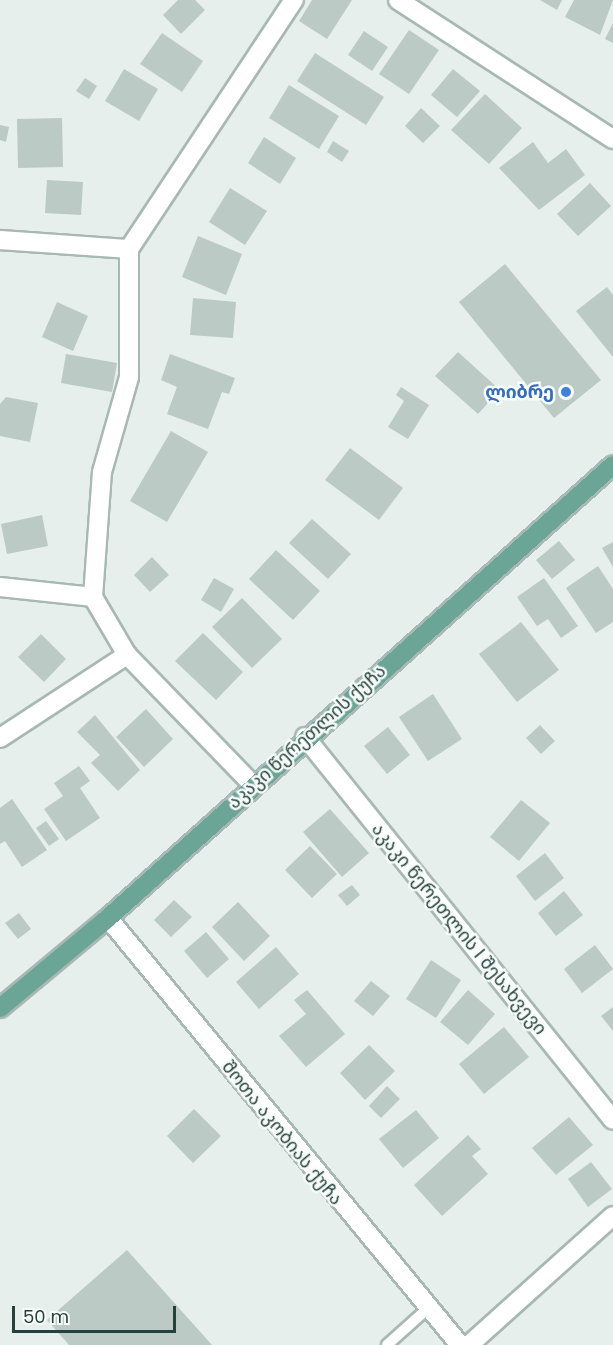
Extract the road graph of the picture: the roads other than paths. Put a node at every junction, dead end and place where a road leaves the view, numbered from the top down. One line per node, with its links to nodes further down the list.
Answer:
1 (294, 0): 5 (street)
2 (398, 0): 3 (street)
3 (613, 139)
4 (0, 240): 5 (street)
5 (129, 249): 8 (street)
6 (613, 465): 10 (main road, აკაკი წერეთლის ქუჩა)
7 (0, 587): 8 (street)
8 (93, 597): 9 (street)
9 (127, 655): 11 (street); 12 (street)
10 (305, 737): 12 (main road, აკაკი წერეთლის ქუჩა); 15 (street, აკაკი წერეთლის I შესახვევი)
11 (0, 738)
12 (254, 786): 13 (main road, აკაკი წერეთლის ქუჩა)
13 (108, 918): 14 (main road, აკაკი წერეთლის ქუჩა); 17 (street, შოთა აკობიას ქუჩა)
14 (0, 1008)
15 (613, 1120)
16 (613, 1216): 20 (street)
17 (426, 1310): 18 (lane); 19 (street, შოთა აკობიას ქუჩა)
18 (387, 1345)
19 (460, 1345)
20 (469, 1345)

